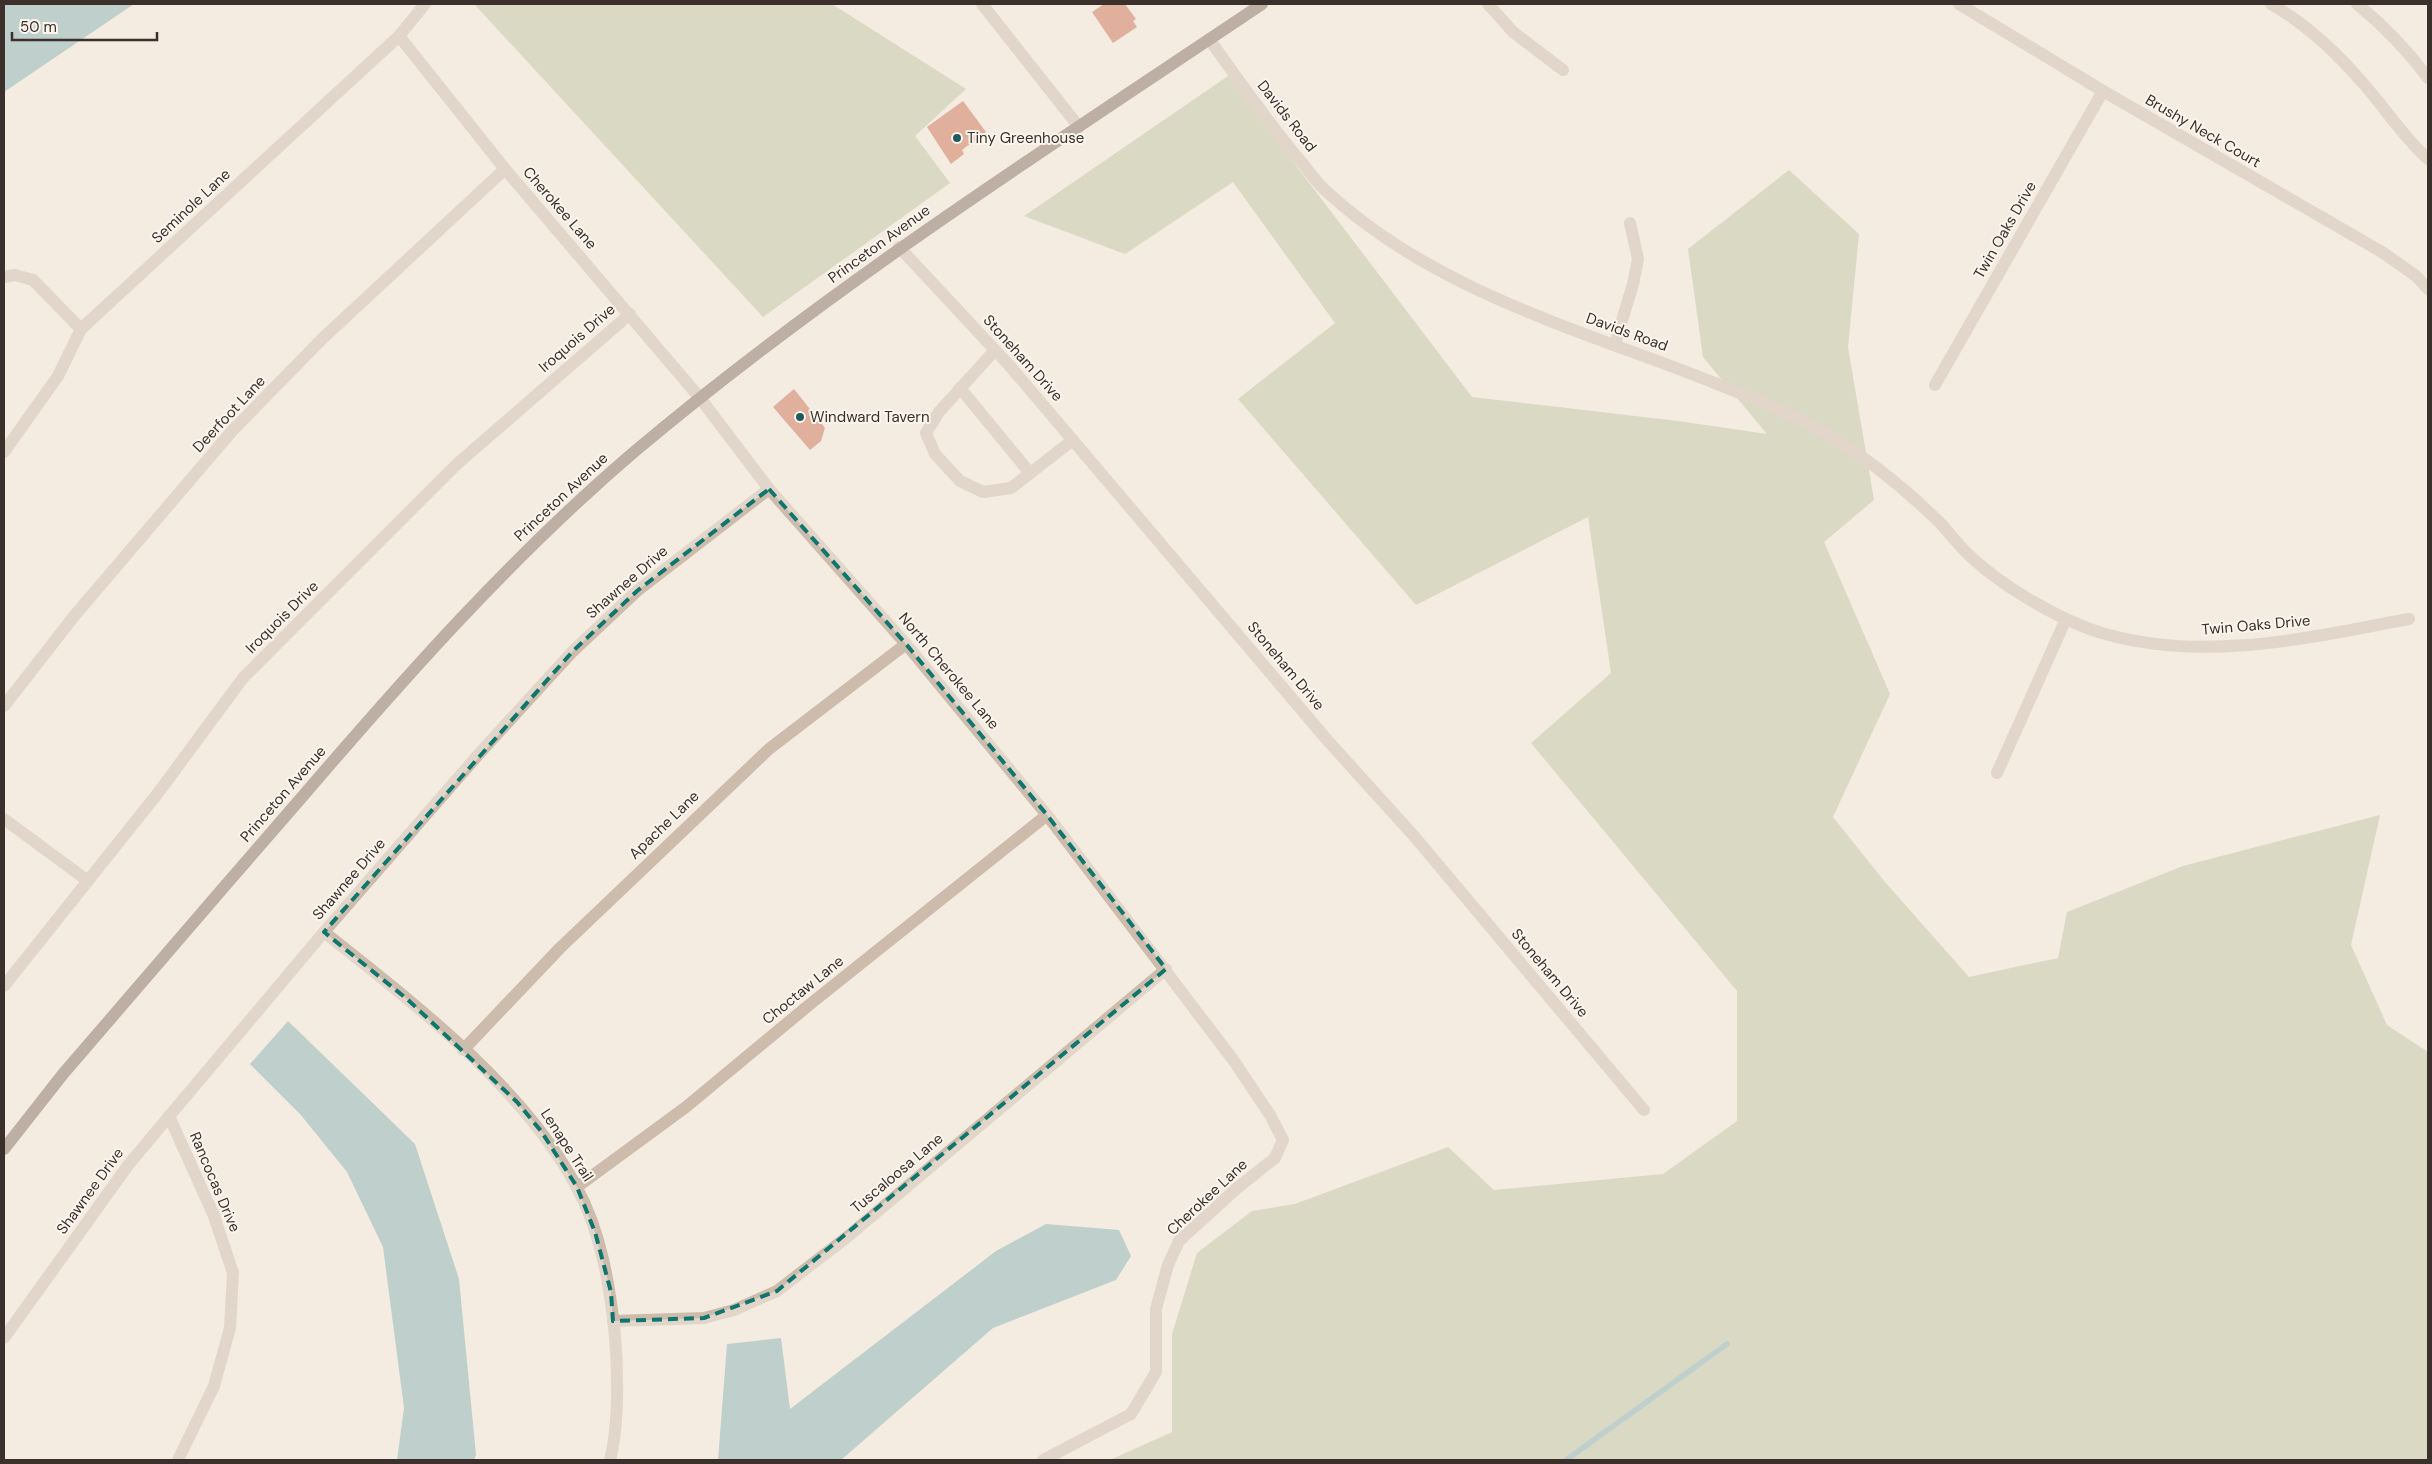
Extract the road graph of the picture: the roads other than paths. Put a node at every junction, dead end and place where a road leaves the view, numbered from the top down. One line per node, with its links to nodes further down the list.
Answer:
1 (425, 4): 8 (street, Seminole Lane)
2 (982, 4): 13 (street)
3 (1262, 4): 9 (main road, Princeton Avenue)
4 (1488, 4): 10 (street)
5 (1959, 4): 12 (street, Brushy Neck Court)
6 (2271, 4): 14 (street)
7 (2357, 4): 11 (street)
8 (399, 36): 15 (street, Cherokee Lane); 21 (street, Seminole Lane)
9 (1209, 39): 13 (main road, Princeton Avenue); 22 (street, Davids Road)
10 (1563, 70)
11 (2428, 78)
12 (2103, 91): 19 (street, Brushy Neck Court); 24 (street, Twin Oaks Drive)
13 (1079, 127): 17 (main road, Princeton Avenue)
14 (2428, 159)
15 (505, 169): 20 (street, Cherokee Lane); 34 (street, Deerfoot Lane)
16 (1630, 223): 22 (street)
17 (899, 248): 23 (street, Stoneham Drive); 26 (main road, Princeton Avenue)
18 (4, 277): 21 (street)
19 (2428, 289)
20 (630, 314): 26 (street, Cherokee Lane); 38 (street, Iroquois Drive)
21 (81, 329): 28 (street, Seminole Lane)
22 (1616, 344): 31 (street, Davids Road)
23 (995, 350): 25 (street); 27 (street, Stoneham Drive)
24 (1935, 385)
25 (960, 388): 29 (street); 29 (street)
26 (700, 398): 30 (street, North Cherokee Lane); 45 (main road, Princeton Avenue)
27 (1073, 440): 29 (street); 43 (street, Stoneham Drive)
28 (4, 452)
29 (1030, 473)
30 (769, 489): 33 (street, North Cherokee Lane); 39 (street, Shawnee Drive)
31 (2066, 619): 32 (street, Twin Oaks Drive); 35 (street)
32 (2409, 619)
33 (906, 644): 36 (street, North Cherokee Lane); 42 (street, Apache Lane)
34 (4, 706)
35 (1997, 773)
36 (1047, 815): 40 (street, North Cherokee Lane); 46 (street, Choctaw Lane)
37 (4, 819): 38 (street)
38 (88, 881): 41 (street, Iroquois Drive)
39 (324, 932): 42 (street, Lenape Trail); 44 (street, Shawnee Drive)
40 (1166, 969): 47 (street, Tuscaloosa Lane); 51 (street, Cherokee Lane)
41 (4, 986)
42 (463, 1050): 46 (street, Lenape Trail)
43 (1644, 1110)
44 (168, 1116): 48 (street, Shawnee Drive); 49 (street, Rancocas Drive)
45 (4, 1149)
46 (577, 1187): 47 (street, Lenape Trail)
47 (613, 1321): 50 (street, Lenape Trail)
48 (4, 1338)
49 (178, 1460)
50 (610, 1460)
51 (1043, 1460)

